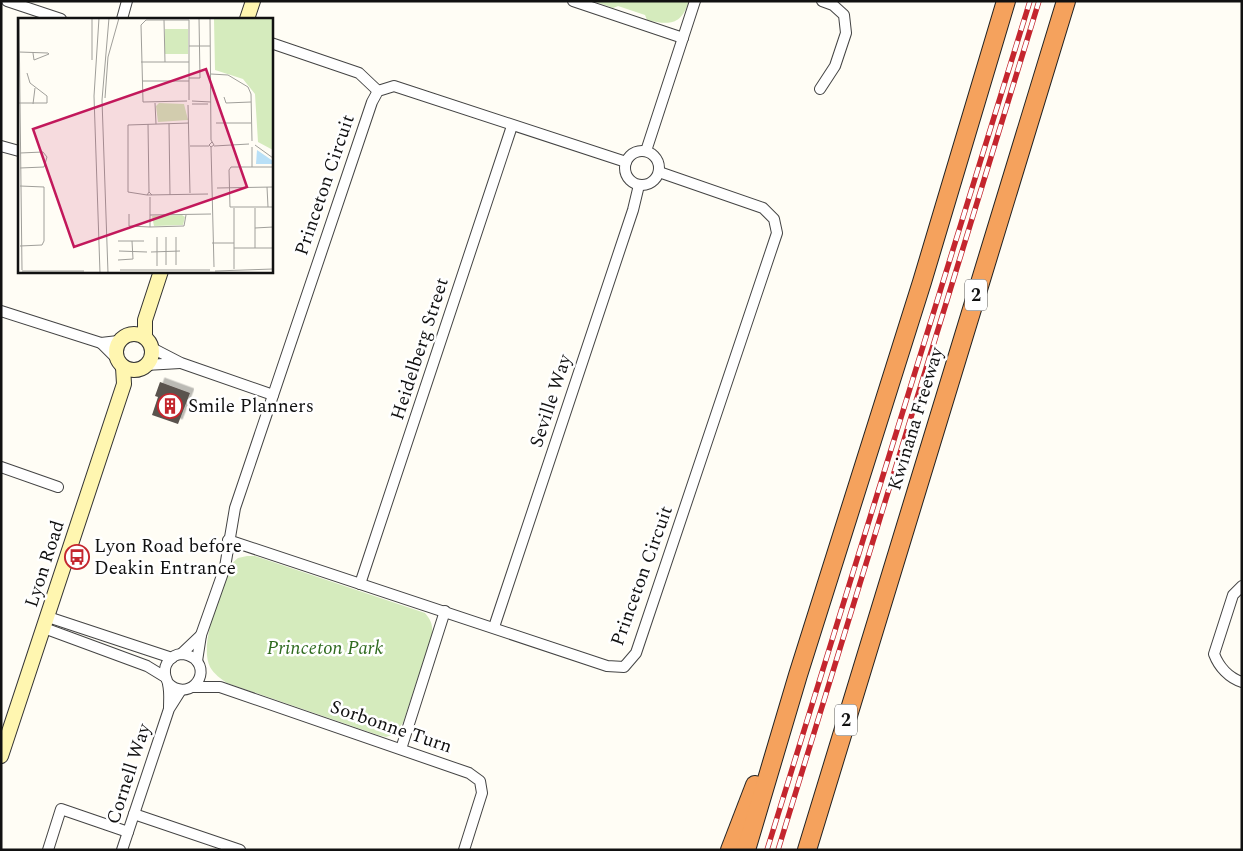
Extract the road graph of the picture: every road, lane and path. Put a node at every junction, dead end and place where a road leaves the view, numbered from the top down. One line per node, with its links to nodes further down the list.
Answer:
1 (7, 1): 9 (street)
2 (127, 1): 10 (street)
3 (253, 1): 11 (street)
4 (573, 1): 12 (street)
5 (695, 1): 12 (street)
6 (822, 1): 14 (street)
7 (1006, 1): 44 (highway, Kwinana Freeway)
8 (1066, 1): 61 (highway, Kwinana Freeway / 2)
9 (58, 18)
10 (122, 18)
11 (247, 18)
12 (683, 38): 18 (street)
13 (272, 43): 15 (street)
14 (820, 89)
15 (378, 91): 16 (street); 31 (street, Princeton Circuit)
16 (512, 126): 20 (street); 35 (street, Heidelberg Street)
17 (1, 146): 19 (street)
18 (646, 151): 20 (street); 21 (street)
19 (18, 152)
20 (626, 162): 22 (street)
21 (659, 172): 22 (street); 39 (street, Princeton Circuit)
22 (638, 185): 39 (street, Seville Way)
23 (161, 272): 25 (street)
24 (1, 311): 27 (street)
25 (145, 320): 26 (street); 28 (street)
26 (123, 338): 27 (street); 28 (street); 30 (street)
27 (101, 343): 30 (street)
28 (149, 343): 29 (street); 30 (street)
29 (181, 363): 30 (street); 31 (street)
30 (130, 365): 38 (street, Lyon Road)
31 (273, 395): 34 (street, Princeton Circuit)
32 (1, 467): 33 (street)
33 (58, 487)
34 (228, 540): 35 (street, Princeton Circuit); 40 (street, Princeton Circuit)
35 (360, 584): 37 (street, Princeton Circuit)
36 (1242, 586): 46 (street)
37 (445, 611): 39 (street, Princeton Circuit); 51 (street)
38 (46, 623): 41 (street); 45 (street); 52 (street, Lyon Road)
39 (494, 628)
40 (201, 635): 41 (street, Princeton Circuit); 42 (street, Princeton Circuit)
41 (176, 656): 42 (street); 45 (street)
42 (197, 661): 43 (street)
43 (200, 672): 47 (street); 48 (street, Sorbonne Turn)
44 (798, 675): 59 (highway); 60 (highway, Kwinana Freeway)
45 (167, 680): 49 (street); 50 (street, Cornell Way)
46 (1242, 682)
47 (193, 687): 48 (street, Sorbonne Turn); 49 (street)
48 (220, 687): 51 (street, Sorbonne Turn)
49 (181, 690): 50 (street, Cornell Way)
50 (169, 709): 53 (street, Cornell Way)
51 (401, 749): 58 (street, Sorbonne Turn)
52 (1, 756)
53 (134, 814): 54 (street, Cornell Way); 57 (street)
54 (128, 832): 55 (street); 56 (street, Cornell Way)
55 (48, 850)
56 (122, 850)
57 (240, 850)
58 (464, 850)
59 (730, 850)
60 (746, 850)
61 (807, 850)

